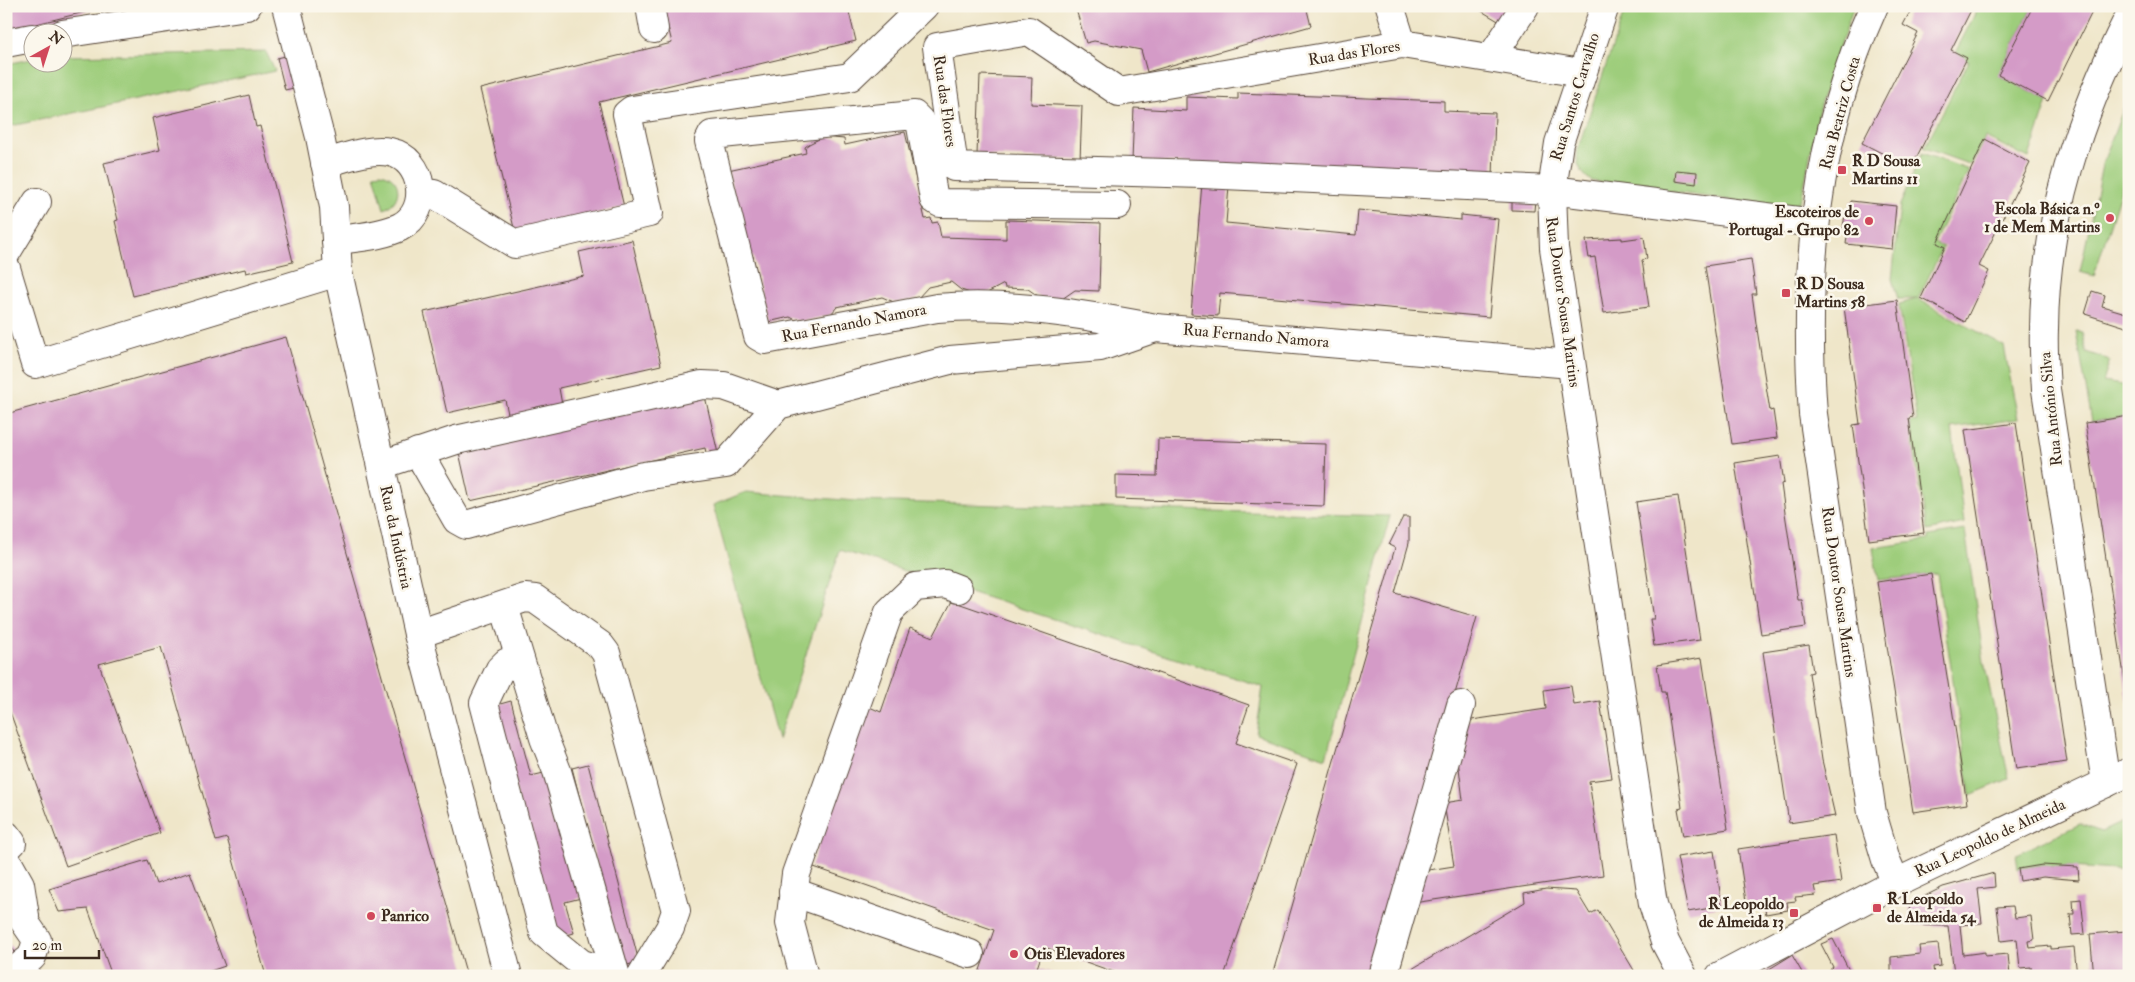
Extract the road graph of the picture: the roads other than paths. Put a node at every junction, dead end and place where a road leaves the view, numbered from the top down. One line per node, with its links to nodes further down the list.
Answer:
1 (247, 6): 9 (street)
2 (286, 6): 15 (street, Rua da Indústria)
3 (924, 6): 17 (street)
4 (1524, 6): 13 (street)
5 (1605, 6): 14 (street, Rua Santos Carvalho)
6 (1874, 6): 20 (street, Rua Beatriz Costa)
7 (1394, 9): 12 (street)
8 (2129, 17): 35 (street, Rua António Silva)
9 (72, 32)
10 (22, 40): 11 (street)
11 (6, 43)
12 (1402, 44): 13 (street, Rua das Flores); 16 (street, Rua das Flores)
13 (1491, 58): 14 (street, Rua das Flores)
14 (1581, 73): 16 (street, Rua Santos Carvalho)
15 (325, 163): 17 (street); 21 (street, Rua da Indústria)
16 (1552, 190): 20 (street); 26 (street, Rua Doutor Sousa Martins)
17 (421, 193): 21 (street)
18 (37, 202): 22 (street)
19 (1117, 205): 25 (street, Rua Fernando Namora)
20 (1815, 223): 37 (street, Rua Doutor Sousa Martins)
21 (336, 241): 24 (street, Rua da Indústria)
22 (6, 253)
23 (6, 268): 24 (street)
24 (338, 272): 29 (street, Rua da Indústria)
25 (1156, 328): 26 (street, Rua Fernando Namora); 27 (street)
26 (1571, 364): 49 (street, Rua Doutor Sousa Martins)
27 (778, 405): 28 (street); 28 (street)
28 (418, 452): 29 (street)
29 (381, 465): 32 (street, Rua da Indústria)
30 (958, 589): 38 (street)
31 (504, 606): 32 (street); 33 (street); 47 (street)
32 (418, 634): 46 (street, Rua da Indústria)
33 (523, 669): 42 (street); 42 (street)
34 (1461, 705): 48 (street)
35 (2117, 777): 37 (street, Rua Leopoldo de Almeida)
36 (8, 846): 40 (street)
37 (1896, 883): 44 (street, Rua Leopoldo de Almeida)
38 (793, 892): 41 (street); 43 (street)
39 (6, 895): 40 (street)
40 (26, 922): 45 (street)
41 (970, 954)
42 (613, 968)
43 (796, 972)
44 (1729, 974)
45 (8, 976)
46 (508, 976)
47 (642, 976)
48 (1383, 976)
49 (1683, 976)

